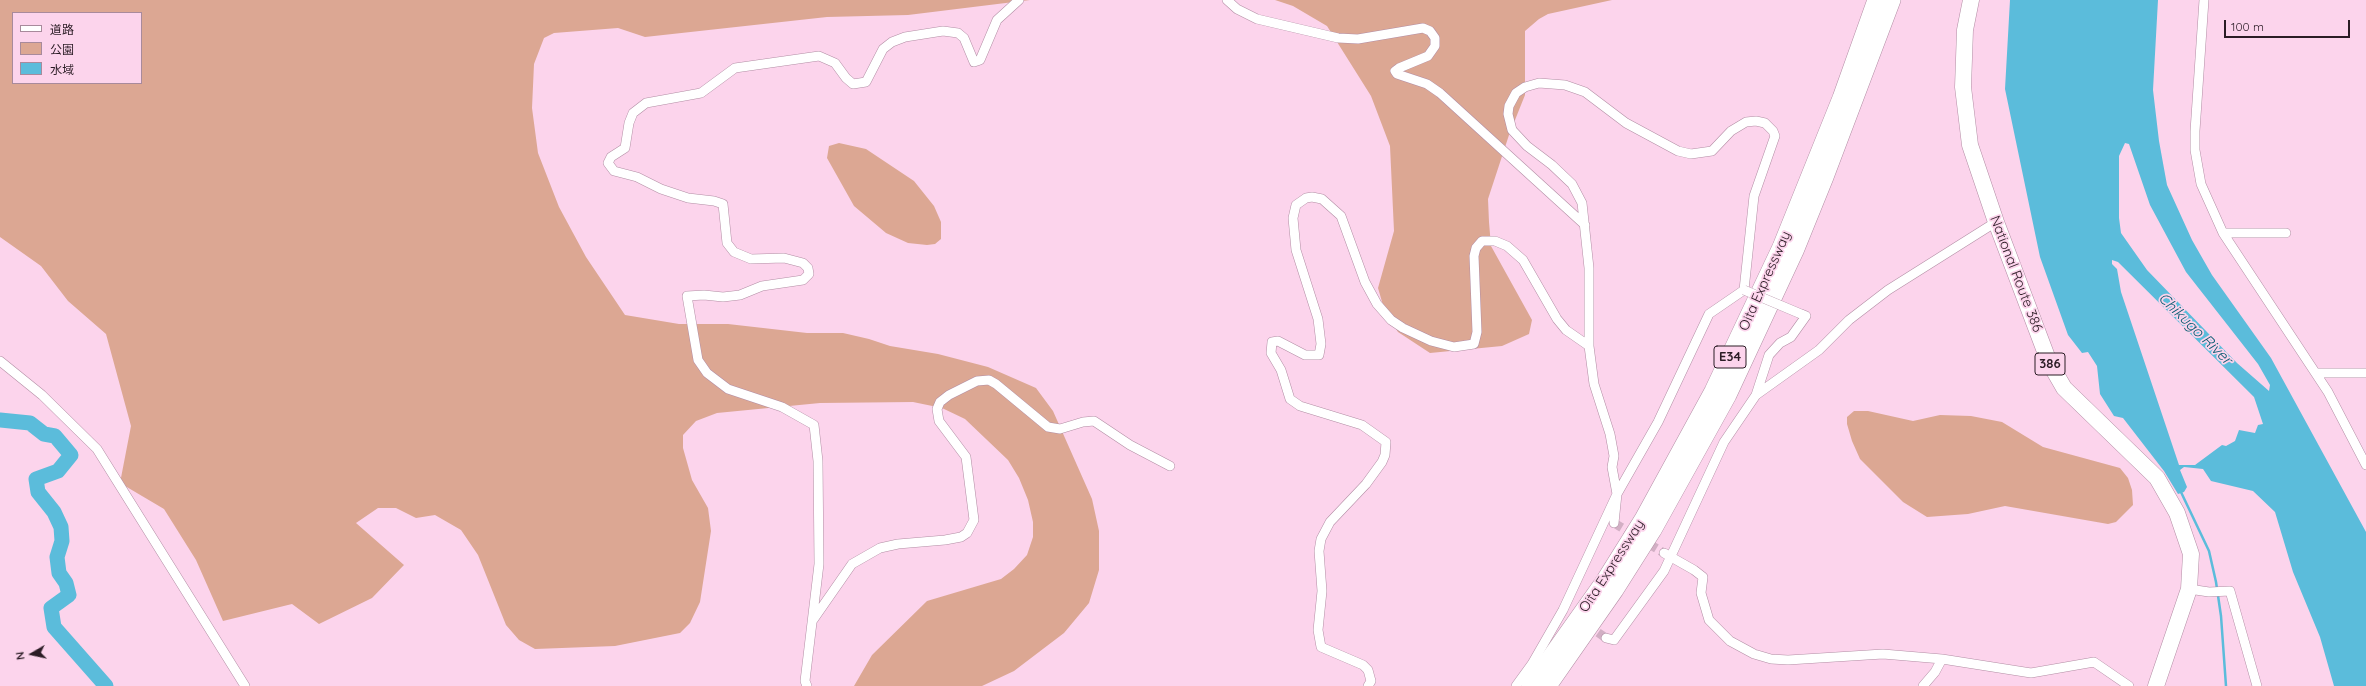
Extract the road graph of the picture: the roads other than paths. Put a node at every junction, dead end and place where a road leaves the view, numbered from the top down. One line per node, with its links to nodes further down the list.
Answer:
1 (1020, 0): 25 (street)
2 (1228, 0): 8 (street)
3 (1876, 0): 32 (highway, Oita Expressway / E34)
4 (1892, 0): 33 (highway, Oita Expressway / E34)
5 (1971, 0): 7 (highway, National Route 386 / 386)
6 (2204, 0): 9 (street)
7 (1996, 222): 16 (street); 22 (highway, National Route 386 / 386)
8 (1585, 225): 11 (street); 12 (street)
9 (2222, 232): 10 (street); 14 (street)
10 (2286, 233)
11 (1744, 290): 16 (street, bridge); 19 (street)
12 (1589, 346): 19 (street); 30 (street)
13 (0, 361): 28 (street)
14 (2316, 373): 15 (street); 17 (street)
15 (2366, 373)
16 (1756, 395): 21 (street)
17 (2366, 465)
18 (1170, 466): 25 (street)
19 (1617, 494): 20 (street); 23 (street)
20 (1614, 523)
21 (1667, 555): 26 (street); 27 (street)
22 (2189, 589): 36 (highway, National Route 386 / 386); 37 (street)
23 (1563, 610): 24 (street); 31 (street)
24 (1572, 616)
25 (813, 621): 29 (street)
26 (1606, 638)
27 (1942, 659): 34 (street); 35 (street)
28 (245, 686)
29 (807, 686)
30 (1368, 686)
31 (1516, 686)
32 (1530, 686)
33 (1548, 686)
34 (1923, 686)
35 (2130, 686)
36 (2156, 686)
37 (2257, 686)

